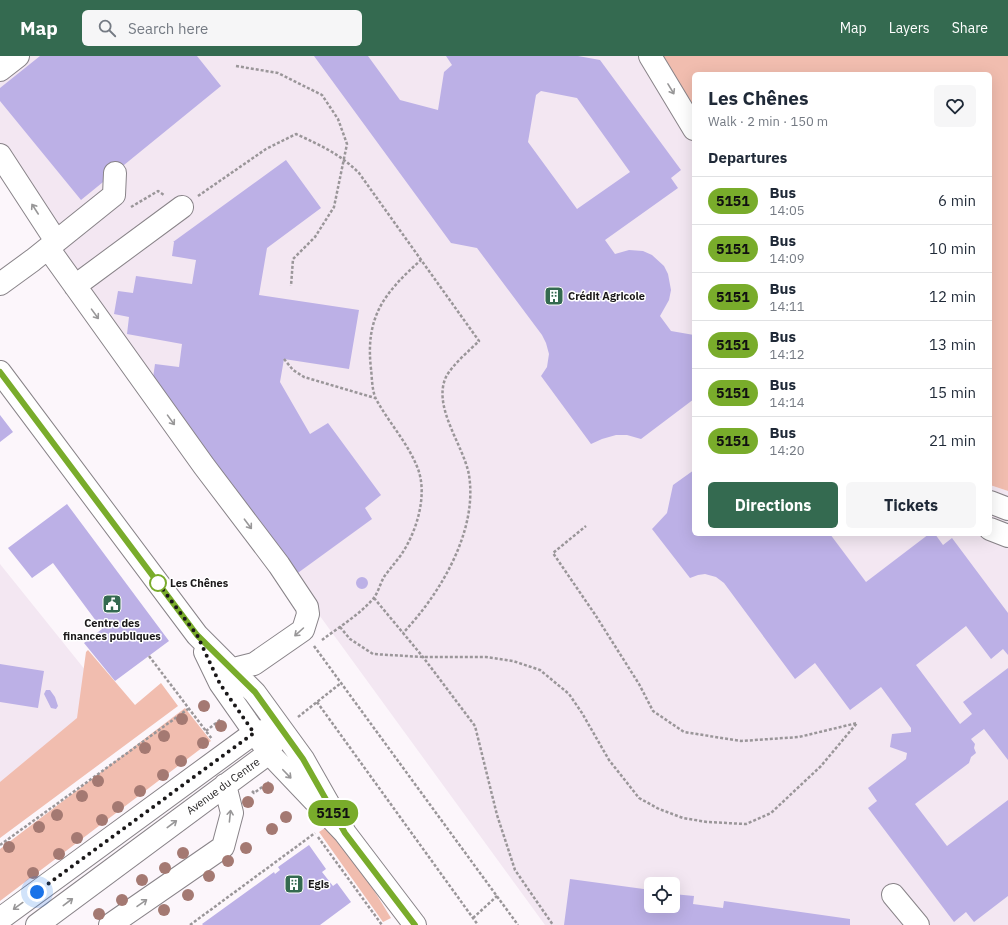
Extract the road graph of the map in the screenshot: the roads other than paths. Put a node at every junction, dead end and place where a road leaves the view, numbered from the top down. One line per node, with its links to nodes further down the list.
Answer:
1 (18, 56): 3 (street)
2 (650, 56): 4 (street, one-way to 4)
3 (0, 70)
4 (692, 126)
5 (0, 155): 8 (street, one-way to 5)
6 (115, 173): 8 (street)
7 (182, 207): 10 (street)
8 (52, 245): 9 (street); 10 (street)
9 (0, 284)
10 (75, 286): 17 (street, one-way to 17)
11 (0, 372): 16 (street)
12 (992, 503): 13 (street)
13 (1008, 509)
14 (992, 530): 15 (street)
15 (1008, 536)
16 (197, 635): 17 (street); 19 (street)
17 (230, 670): 18 (street)
18 (287, 723): 19 (street); 20 (street, Avenue du Centre); 22 (street)
19 (254, 733): 20 (street); 24 (street, one-way to 24)
20 (269, 753): 21 (street, Avenue du Centre); 22 (street, one-way to 22)
21 (225, 785): 25 (street, Avenue du Centre, one-way to 21); 26 (street, one-way to 21)
22 (345, 833): 27 (street)
23 (893, 894): 28 (street)
24 (0, 919)
25 (37, 925)
26 (110, 925)
27 (416, 925)
28 (918, 925)

